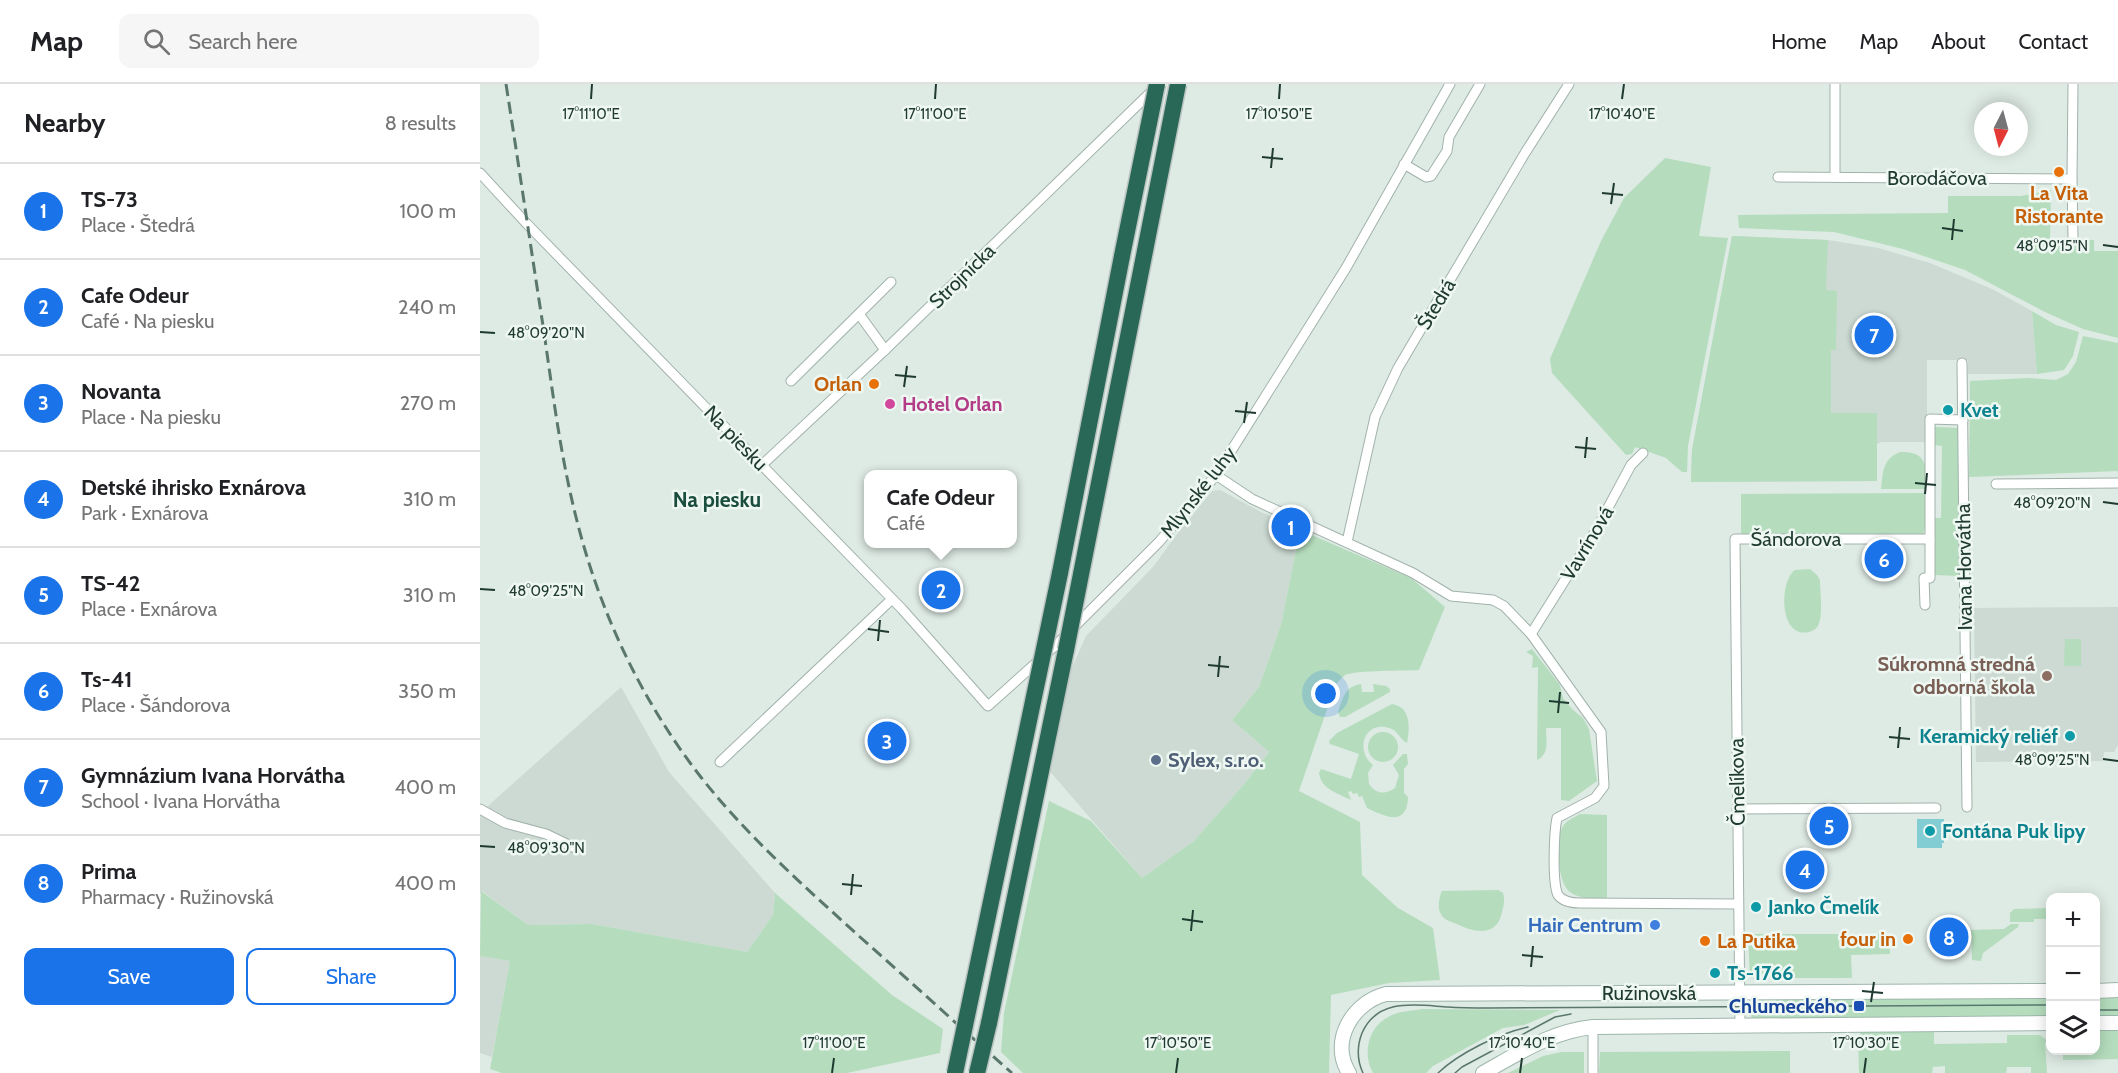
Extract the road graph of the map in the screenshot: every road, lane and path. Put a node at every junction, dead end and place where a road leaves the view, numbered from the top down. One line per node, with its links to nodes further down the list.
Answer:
1 (1158, 84): 16 (street, Strojnícka); 49 (highway, bridge)
2 (1178, 84): 43 (highway, bridge)
3 (1450, 84): 8 (street, Mlynské luhy)
4 (1480, 84): 8 (street)
5 (1569, 84): 27 (street, Štedrá)
6 (1835, 84): 11 (street)
7 (2073, 84): 12 (street)
8 (1404, 164): 22 (street, Mlynské luhy)
9 (480, 173): 21 (street, Na piesku)
10 (1778, 177): 11 (street, Borodáčova)
11 (1835, 177): 12 (street, Borodáčova)
12 (2072, 179): 13 (street)
13 (2073, 238)
14 (891, 282): 15 (street)
15 (859, 314): 16 (street); 18 (street)
16 (885, 350): 21 (street, Strojnícka)
17 (1962, 363): 19 (street, Ivana Horvátha)
18 (791, 381)
19 (1963, 420): 25 (street); 33 (street, Ivana Horvátha)
20 (1643, 453): 30 (street, Vavrínová)
21 (762, 465): 28 (street, Na piesku)
22 (1216, 475): 27 (street); 31 (street, Mlynské luhy)
23 (2118, 483): 24 (street)
24 (1996, 484)
25 (1930, 538): 26 (street, Šándorova); 29 (street)
26 (1735, 539): 36 (street, Čmelíkova)
27 (1347, 542): 30 (street)
28 (892, 599): 31 (street, Na piesku); 32 (street)
29 (1924, 605)
30 (1531, 634): 38 (street)
31 (988, 706)
32 (720, 762)
33 (1966, 807)
34 (1936, 808): 36 (street)
35 (480, 809): 37 (street)
36 (1737, 809): 38 (street, Čmelíkova)
37 (577, 849)
38 (1738, 904): 42 (street, Čmelíkova)
39 (2118, 990): 41 (street)
40 (2046, 991): 42 (street, Ružinovská)
41 (2100, 991)
42 (1739, 993): 47 (street, Čmelíkova); 52 (street, Ružinovská)
43 (989, 1023): 50 (highway, bridge); 51 (highway, bridge)
44 (2046, 1023): 47 (street, Ružinovská)
45 (2100, 1023): 46 (street)
46 (2118, 1023)
47 (1740, 1024): 48 (street, Ružinovská)
48 (1593, 1027): 53 (street, Ružinovská); 54 (street)
49 (955, 1073)
50 (977, 1073)
51 (990, 1073)
52 (1349, 1073)
53 (1483, 1073)
54 (1593, 1073)

